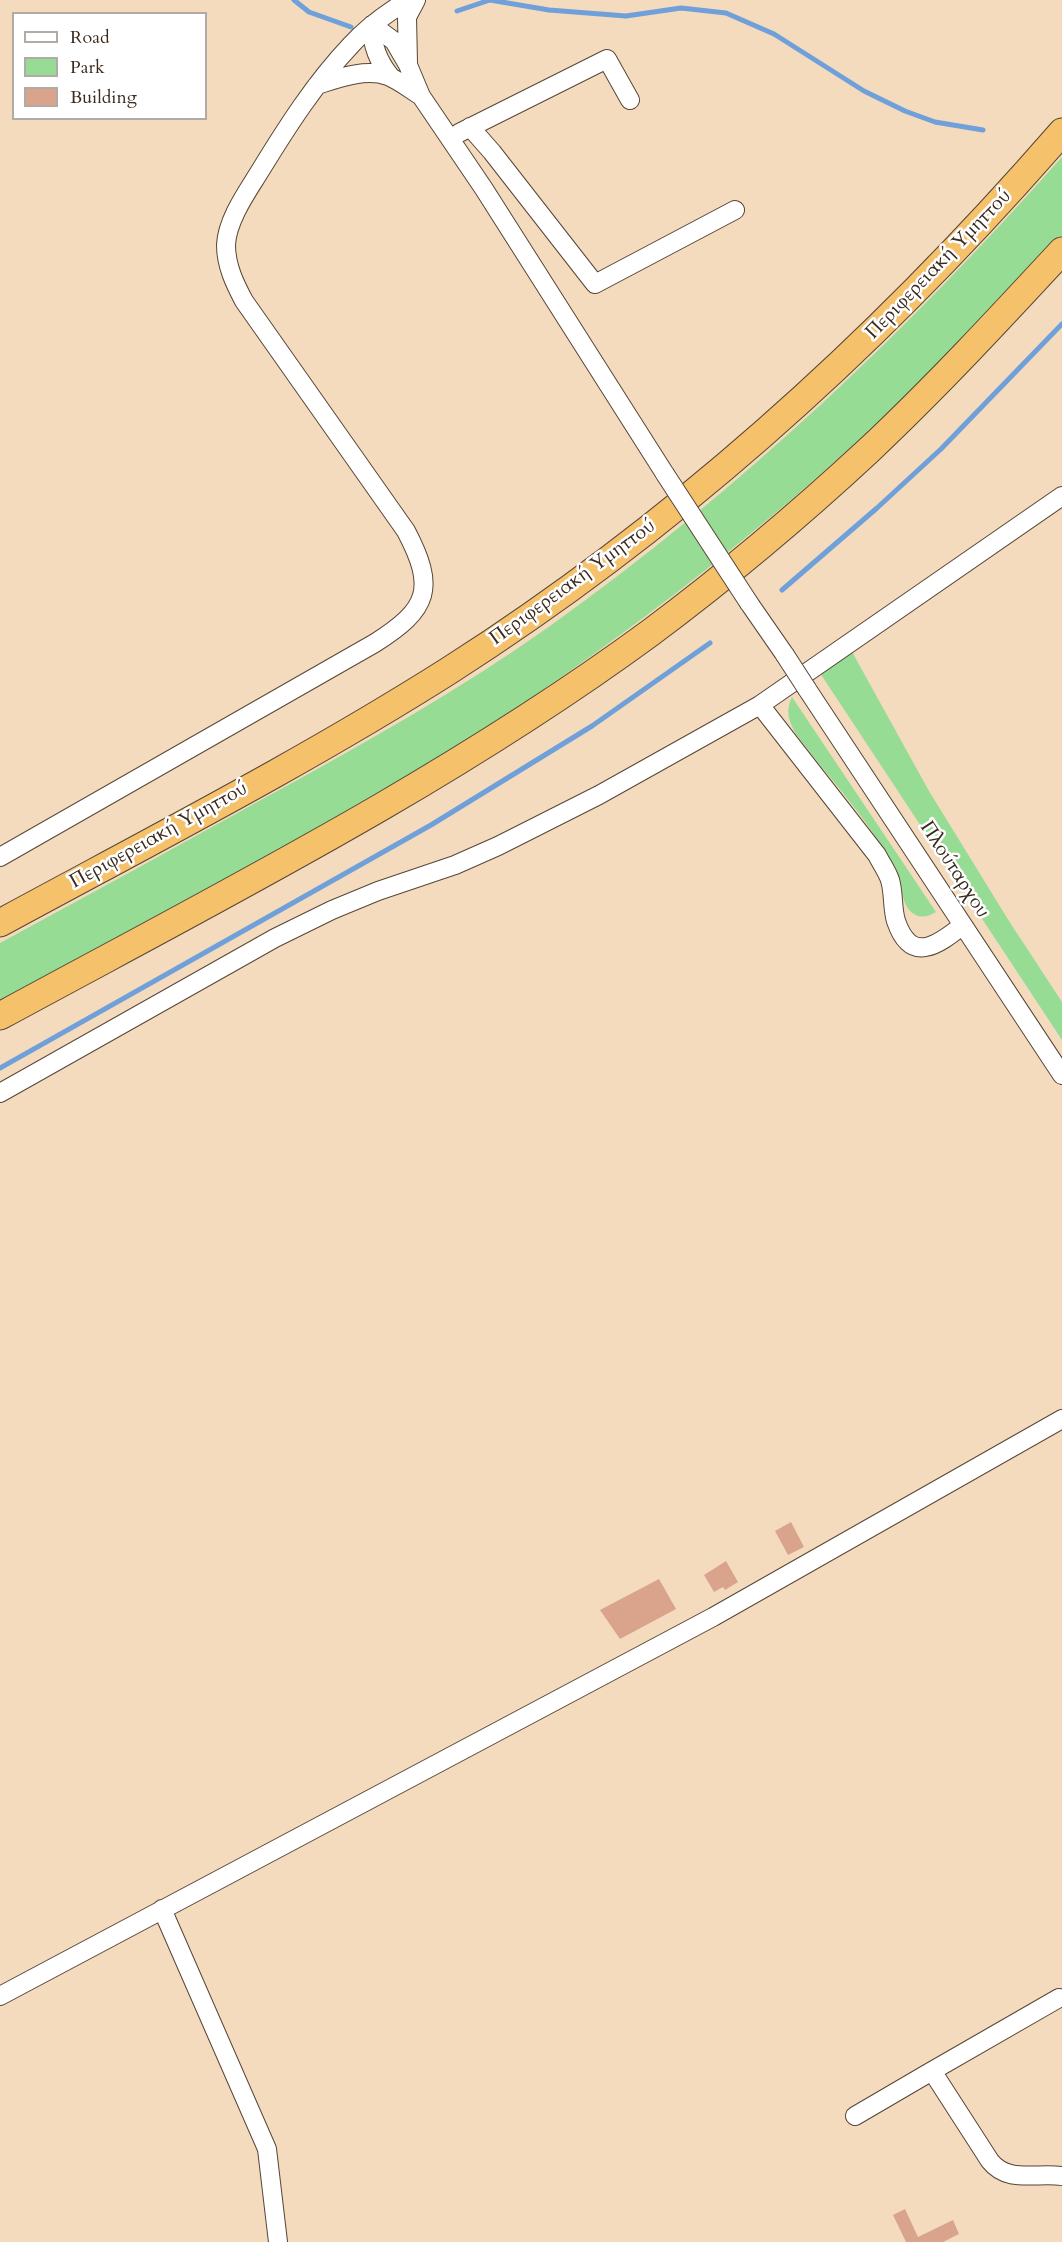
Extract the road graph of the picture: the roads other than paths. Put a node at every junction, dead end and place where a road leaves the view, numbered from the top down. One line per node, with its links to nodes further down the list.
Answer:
1 (408, 0): 3 (street)
2 (416, 0): 4 (street)
3 (372, 25): 4 (street, Πλούταρχου); 5 (street); 6 (street)
4 (408, 65): 7 (street, Πλούταρχου)
5 (391, 77): 6 (street); 7 (street)
6 (317, 85): 16 (street)
7 (422, 96): 11 (street, Πλούταρχου)
8 (630, 100): 9 (street)
9 (470, 128): 11 (street); 12 (street)
10 (1062, 132): 17 (highway, Περιφερειακή Υμηττού)
11 (450, 138): 18 (street, Πλούταρχου, bridge)
12 (735, 210)
13 (1062, 251): 19 (highway)
14 (1062, 496): 15 (street)
15 (760, 705): 18 (street); 21 (street)
16 (0, 857)
17 (0, 923)
18 (963, 925): 20 (street, Πλούταρχου)
19 (0, 1016)
20 (1062, 1075)
21 (0, 1092)
22 (1062, 1419): 23 (street)
23 (162, 1909): 24 (street); 29 (street)
24 (0, 1996)
25 (1059, 1998): 26 (street)
26 (932, 2071): 27 (street); 28 (street)
27 (855, 2116)
28 (1062, 2176)
29 (278, 2242)

